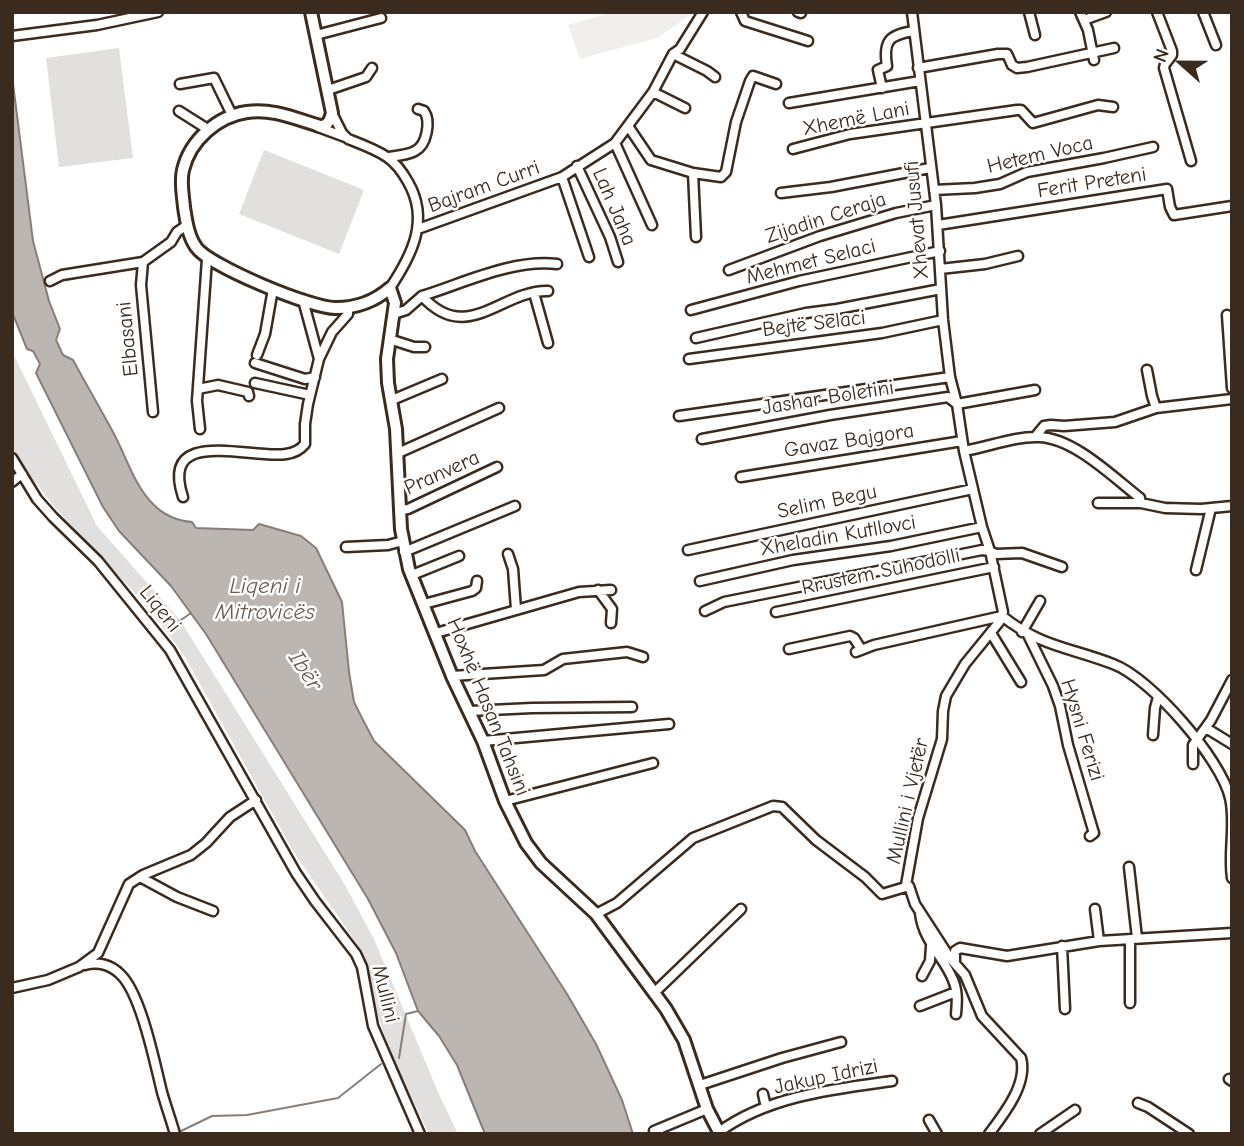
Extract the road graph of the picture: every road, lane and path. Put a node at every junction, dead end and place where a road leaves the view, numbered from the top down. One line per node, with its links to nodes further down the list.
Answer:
1 (158, 12): 15 (street)
2 (312, 12): 13 (street)
3 (703, 12): 19 (street, Bajram Curri)
4 (741, 12): 16 (street)
5 (912, 12): 12 (street, Xhevat Jusufi)
6 (1029, 12): 14 (street)
7 (1106, 12): 10 (street)
8 (1157, 12): 46 (street)
9 (1203, 12): 17 (street)
10 (1082, 16): 20 (street)
11 (382, 18): 13 (street)
12 (913, 31): 22 (street, Xhevat Jusufi); 27 (street)
13 (316, 35): 28 (street)
14 (1035, 35)
15 (12, 36)
16 (808, 41)
17 (1216, 44)
18 (1114, 48): 20 (street)
19 (673, 54): 23 (street); 29 (street, Bajram Curri)
20 (1093, 56): 22 (street)
21 (372, 68): 28 (street)
22 (918, 68): 24 (street, Xhevat Jusufi)
23 (715, 77)
24 (920, 81): 27 (street); 37 (street, Xhevat Jusufi)
25 (180, 84): 36 (street)
26 (776, 84): 49 (street)
27 (882, 88): 30 (street)
28 (328, 90): 35 (street)
29 (653, 92): 32 (street); 39 (street, Bajram Curri)
30 (789, 103)
31 (1113, 107): 37 (street, Xhemë Lani)
32 (685, 108)
33 (418, 109): 45 (street)
34 (179, 110): 40 (street)
35 (332, 113): 38 (street); 41 (street)
36 (232, 115): 38 (street); 40 (street)
37 (926, 123): 44 (street, Xhemë Lani); 48 (street, Xhevat Jusufi)
38 (312, 124): 41 (street)
39 (628, 126): 42 (street, Bajram Curri); 49 (street)
40 (209, 130): 55 (street)
41 (348, 139): 45 (street)
42 (615, 143): 47 (street, Bajram Curri); 56 (street)
43 (1153, 147): 51 (street, Hetem Voca)
44 (793, 149)
45 (388, 157): 58 (street)
46 (1191, 161)
47 (577, 166): 50 (street, Bajram Curri); 65 (street, Lah Jaha)
48 (930, 168): 51 (street, Xhevat Jusufi); 52 (street)
49 (693, 173): 59 (street)
50 (562, 177): 58 (street, Bajram Curri); 62 (street, Bajram Curri)
51 (933, 190): 53 (street, Xhevat Jusufi)
52 (781, 193)
53 (936, 205): 57 (street, Xhevat Jusufi); 68 (street, Zijadin Ceraja)
54 (1232, 206): 57 (street, Ferit Preteni)
55 (187, 225): 63 (street); 64 (street)
56 (652, 225)
57 (938, 225): 60 (street, Xhevat Jusufi)
58 (418, 229): 70 (street)
59 (696, 237)
60 (940, 251): 67 (street, Xhevat Jusufi); 78 (street, Mehmet Selaci)
61 (1018, 256): 67 (street)
62 (589, 257)
63 (208, 259): 71 (street); 94 (street)
64 (143, 262): 69 (street); 103 (street, Elbasani)
65 (618, 262)
66 (557, 264): 75 (street)
67 (940, 269): 72 (street, Xhevat Jusufi)
68 (729, 270)
69 (50, 281)
70 (390, 288): 77 (street); 79 (street, Hoxhë Hasan Tahsini)
71 (273, 289): 76 (street); 89 (street)
72 (941, 289): 81 (street, Xhevat Jusufi); 82 (street)
73 (548, 291): 74 (street)
74 (534, 293): 75 (street); 84 (street)
75 (422, 296): 79 (street)
76 (303, 300): 77 (street); 86 (street)
77 (348, 307): 86 (street)
78 (691, 310)
79 (394, 314): 83 (street, Hoxhë Hasan Tahsini)
80 (1227, 315): 93 (street)
81 (943, 320): 87 (street, Bejtë Selaci); 90 (street, Xhevat Jusufi)
82 (696, 338)
83 (389, 339): 85 (street); 99 (street, Hoxhë Hasan Tahsini)
84 (548, 343)
85 (425, 347)
86 (319, 359): 89 (street)
87 (689, 359)
88 (1147, 370): 102 (street)
89 (315, 377): 96 (street)
90 (950, 377): 100 (street, Xhevat Jusufi); 104 (street)
91 (442, 379): 99 (street)
92 (255, 383): 96 (street)
93 (1232, 388)
94 (198, 389): 97 (street); 105 (street)
95 (1035, 390): 100 (street)
96 (310, 395): 117 (street)
97 (249, 397)
98 (1232, 399): 102 (street)
99 (392, 400): 110 (street, Hoxhë Hasan Tahsini)
100 (957, 404): 107 (street, Jashar Boletini); 108 (street, Xhevat Jusufi)
101 (499, 408): 110 (street)
102 (1156, 408): 106 (street)
103 (153, 412)
104 (679, 416)
105 (200, 429)
106 (1035, 437): 109 (street); 119 (street)
107 (702, 439)
108 (962, 441): 109 (street, Xhevat Jusufi); 114 (street, Gavaz Bajgora)
109 (964, 451): 116 (street, Xhevat Jusufi)
110 (398, 453): 123 (street, Hoxhë Hasan Tahsini)
111 (12, 458): 113 (street, Liqeni)
112 (497, 467): 123 (street, Pranvera)
113 (22, 474): 115 (street); 165 (street, Liqeni)
114 (741, 477)
115 (12, 482)
116 (973, 489): 124 (street, Xhevat Jusufi); 127 (street, Selim Begu)
117 (183, 498)
118 (1098, 503): 119 (street)
119 (1141, 503): 122 (street)
120 (515, 506): 126 (street)
121 (1232, 506): 122 (street)
122 (1211, 508): 133 (street)
123 (400, 510): 126 (street, Hoxhë Hasan Tahsini)
124 (982, 527): 128 (street, Xhevat Jusufi); 136 (street, Xheladin Kutllovci)
125 (346, 547): 126 (street)
126 (404, 547): 134 (street, Hoxhë Hasan Tahsini)
127 (688, 550)
128 (990, 551): 131 (street, Xhevat Jusufi); 132 (street); 142 (street)
129 (508, 554): 141 (street)
130 (459, 556): 134 (street)
131 (994, 567): 143 (street, Rrustem Suhodolli); 144 (street, Xhevat Jusufi)
132 (1062, 567)
133 (1196, 570)
134 (412, 575): 140 (street, Hoxhë Hasan Tahsini)
135 (477, 581): 140 (street)
136 (700, 581)
137 (598, 590): 138 (street); 141 (street); 145 (street)
138 (611, 590)
139 (1040, 601): 148 (street)
140 (424, 604): 146 (street, Hoxhë Hasan Tahsini)
141 (516, 609): 146 (street)
142 (705, 611)
143 (776, 612)
144 (1002, 616): 147 (street, Mullini i Vjetër); 148 (street, Hysni Ferizi); 149 (street)
145 (611, 623)
146 (436, 633): 151 (street, Hoxhë Hasan Tahsini)
147 (991, 633): 153 (street); 171 (street, Mullini i Vjetër)
148 (1025, 634): 154 (street, Hysni Ferizi); 167 (street, Hysni Ferizi)
149 (789, 649)
150 (643, 657): 151 (street)
151 (452, 676): 156 (street, Hoxhë Hasan Tahsini)
152 (1232, 680): 158 (street)
153 (1021, 682)
154 (1158, 697): 159 (street); 160 (street, Hysni Ferizi)
155 (632, 707): 156 (street)
156 (470, 711): 161 (street, Hoxhë Hasan Tahsini)
157 (669, 724): 161 (street)
158 (1206, 728): 160 (street); 162 (street)
159 (1153, 735)
160 (1197, 740): 164 (street); 170 (street, Hysni Ferizi)
161 (483, 741): 166 (street, Hoxhë Hasan Tahsini)
162 (1232, 744)
163 (653, 763): 166 (street)
164 (1193, 764)
165 (256, 800): 169 (street); 204 (street, Mullini)
166 (505, 801): 176 (street, Hoxhë Hasan Tahsini)
167 (1090, 836)
168 (1129, 867): 178 (street)
169 (140, 877): 174 (street); 183 (street)
170 (1232, 878)
171 (906, 885): 175 (street, Mullini i Vjetër); 176 (street, Mullini i Vjetër)
172 (741, 909): 186 (street)
173 (1095, 909): 179 (street)
174 (212, 911)
175 (920, 911): 180 (street, Mullini i Vjetër); 182 (street, Mullini i Vjetër)
176 (596, 914): 186 (street, Hoxhë Hasan Tahsini)
177 (1232, 933): 178 (street)
178 (1134, 939): 179 (street); 188 (street)
179 (1099, 942): 181 (street)
180 (930, 943): 184 (street); 187 (street, Mullini i Vjetër)
181 (1060, 946): 182 (street); 190 (street)
182 (955, 961): 206 (street, Mullini i Vjetër)
183 (79, 967): 185 (street); 203 (street)
184 (922, 976)
185 (12, 988)
186 (655, 992): 194 (street, Hoxhë Hasan Tahsini)
187 (956, 992): 189 (street); 191 (street, Mullini i Vjetër)
188 (1130, 1003)
189 (920, 1006)
190 (1063, 1007)
191 (956, 1014)
192 (841, 1042): 194 (street)
193 (892, 1081): 197 (street, Jakup Idrizi)
194 (701, 1085): 198 (street, Hoxhë Hasan Tahsini)
195 (763, 1094): 197 (street, Jakup Idrizi)
196 (1138, 1103): 208 (street)
197 (766, 1107): 202 (street, Jakup Idrizi)
198 (707, 1110): 201 (street); 202 (street, Hoxhë Hasan Tahsini)
199 (1075, 1110): 207 (street)
200 (929, 1120): 205 (street)
201 (654, 1131)
202 (719, 1133)
203 (176, 1134)
204 (420, 1134)
205 (937, 1134)
206 (989, 1134)
207 (1040, 1134)
208 (1189, 1134)

